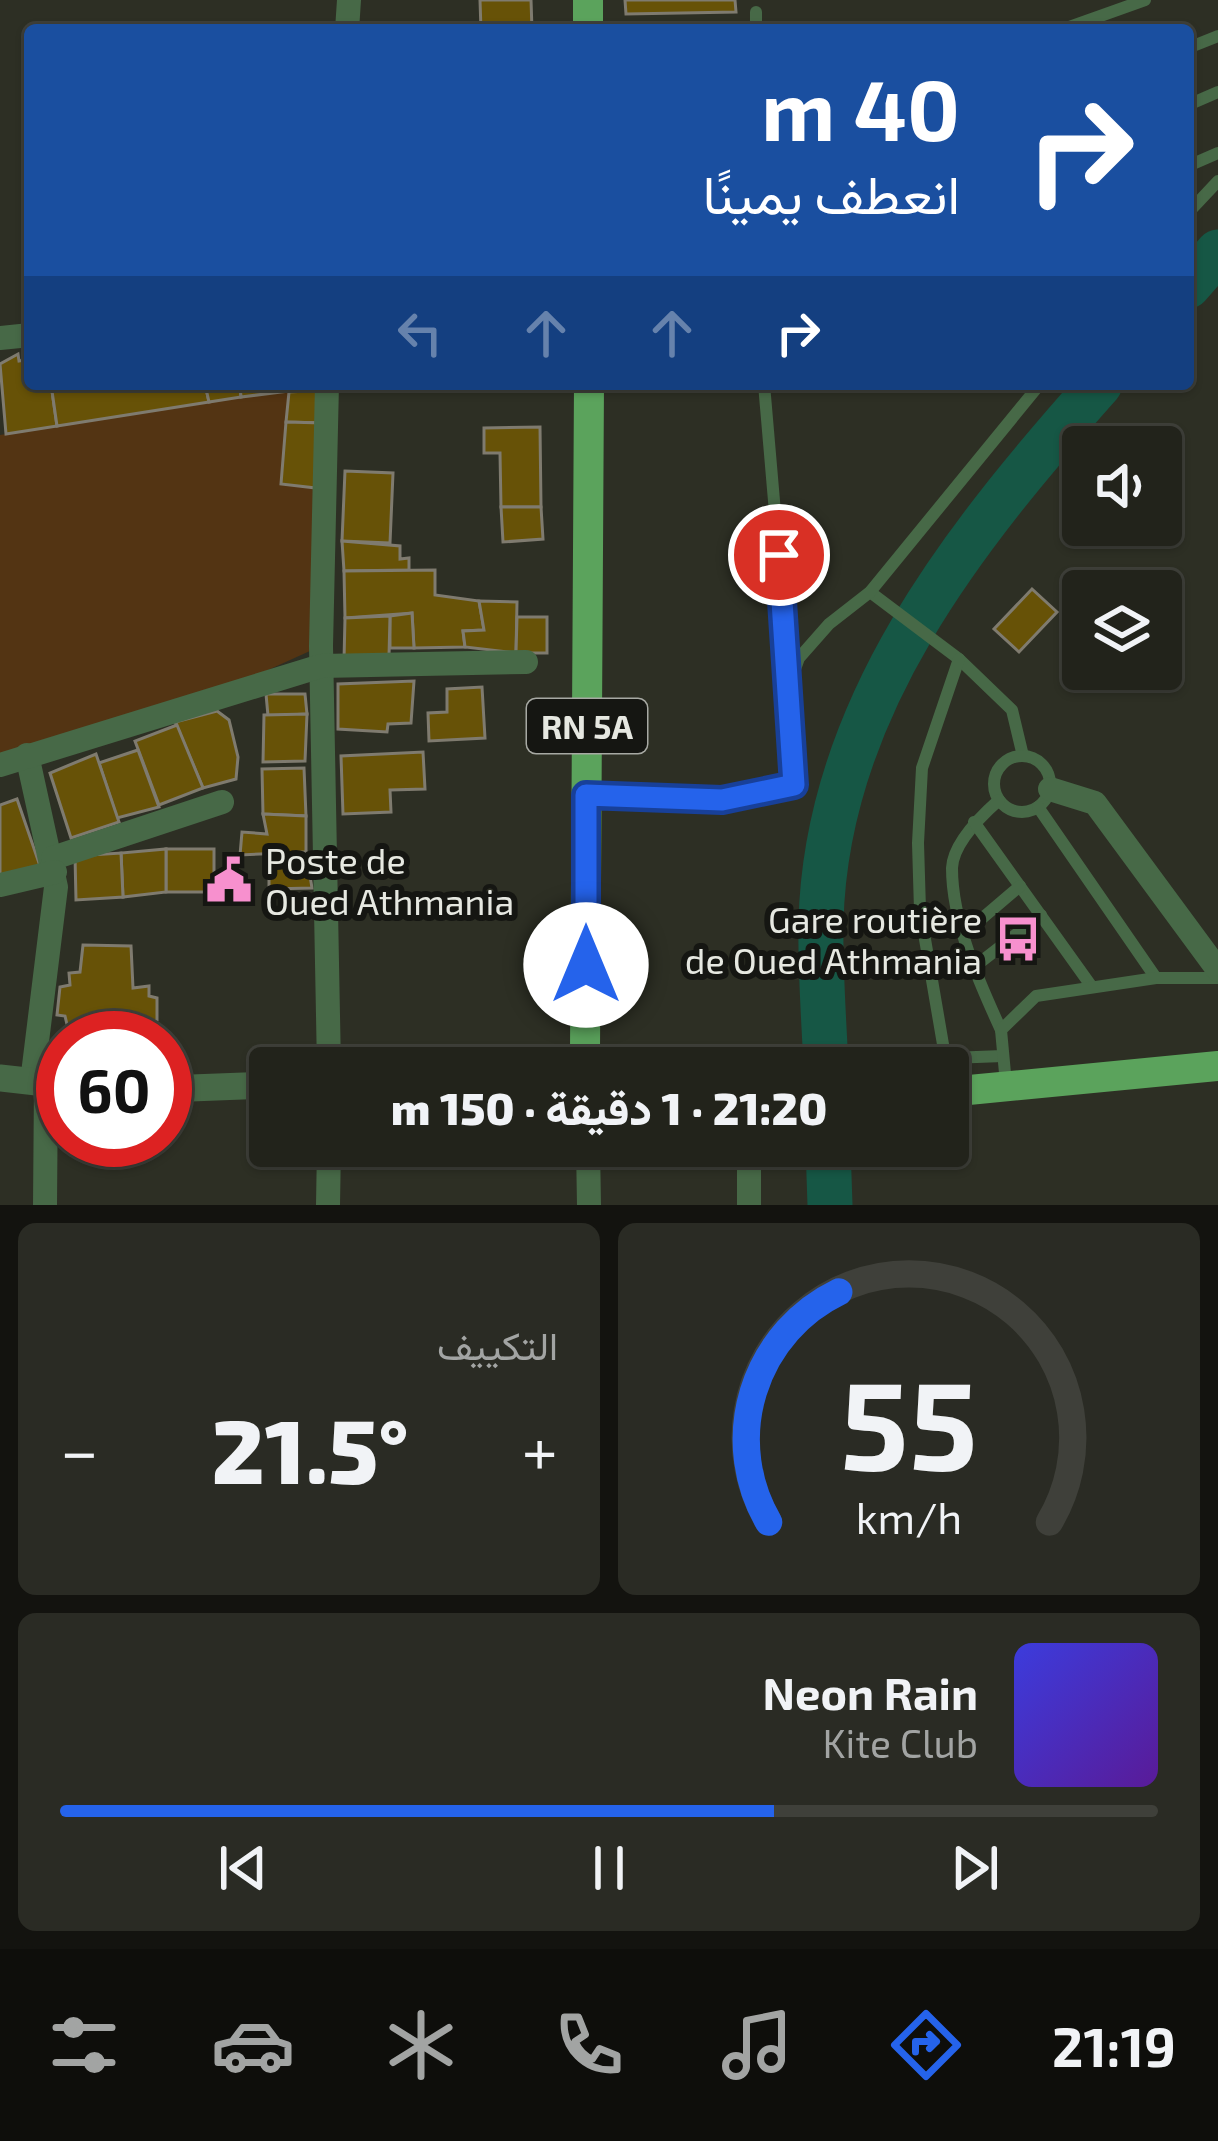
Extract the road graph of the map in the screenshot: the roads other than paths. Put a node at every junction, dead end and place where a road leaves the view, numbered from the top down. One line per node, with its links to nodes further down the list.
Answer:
1 (1145, 0): 4 (lane)
2 (756, 12): 3 (lane)
3 (756, 24)
4 (1078, 24)
5 (1218, 181): 6 (lane)
6 (1194, 207)
7 (326, 390): 14 (street)
8 (589, 390): 19 (main road, RN 5A)
9 (765, 390): 15 (lane)
10 (1035, 390): 11 (lane)
11 (871, 592): 12 (lane); 15 (lane)
12 (959, 659): 17 (lane); 37 (lane)
13 (526, 662): 14 (street)
14 (321, 666): 16 (street); 35 (street)
15 (790, 683): 19 (lane)
16 (27, 754): 18 (street); 24 (street)
17 (1023, 756): 20 (lane); 21 (lane)
18 (0, 765)
19 (586, 795): 36 (main road, RN 5A)
20 (1044, 798): 21 (lane); 30 (street); 31 (lane)
21 (999, 800): 23 (lane)
22 (223, 802): 24 (street)
23 (974, 822): 26 (lane); 28 (lane)
24 (54, 865): 25 (street); 33 (street)
25 (0, 885)
26 (1020, 886): 27 (lane); 28 (lane)
27 (1041, 915): 29 (lane); 32 (lane)
28 (966, 932): 29 (lane)
29 (973, 968): 34 (lane)
30 (1218, 974): 31 (lane)
31 (1156, 978): 32 (lane)
32 (1092, 987): 34 (lane)
33 (51, 1011)
34 (1001, 1030): 40 (lane)
35 (329, 1047)
36 (587, 1047)
37 (948, 1047)
38 (969, 1062): 40 (lane)
39 (1218, 1066): 40 (main road)
40 (1005, 1071): 43 (main road)
41 (0, 1078): 42 (street)
42 (36, 1083)
43 (969, 1085)
44 (249, 1086): 45 (street)
45 (192, 1089)
46 (46, 1167): 50 (street)
47 (329, 1167): 51 (street)
48 (588, 1167): 52 (street)
49 (749, 1167): 53 (street)
50 (45, 1205)
51 (328, 1205)
52 (589, 1205)
53 (749, 1205)

